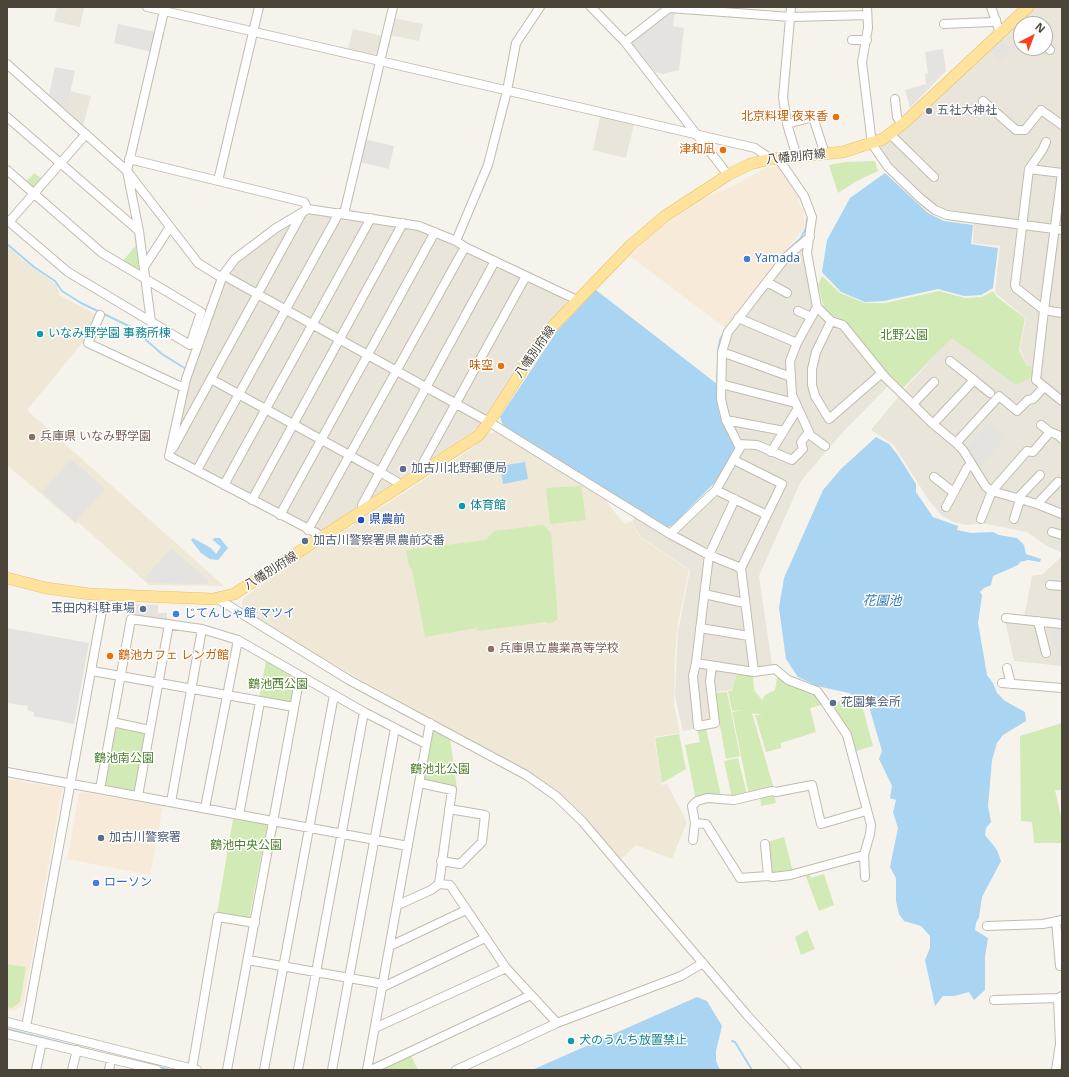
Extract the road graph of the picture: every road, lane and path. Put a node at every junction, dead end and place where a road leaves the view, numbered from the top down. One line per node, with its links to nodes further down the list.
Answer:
1 (147, 7): 9 (street)
2 (259, 7): 15 (street)
3 (393, 7): 20 (street)
4 (540, 7): 22 (street)
5 (591, 7): 19 (street)
6 (791, 7): 11 (street)
7 (991, 7): 12 (street)
8 (672, 8): 11 (street); 19 (street)
9 (164, 11): 15 (street); 36 (street)
10 (867, 11): 11 (street); 18 (street)
11 (791, 17): 26 (street)
12 (996, 20): 13 (street); 16 (street)
13 (944, 24)
14 (1013, 25): 16 (main road, 八幡別府線)
15 (253, 31): 20 (street); 44 (street)
16 (1000, 33): 28 (main road, 八幡別府線)
17 (852, 40): 18 (street)
18 (867, 40): 33 (street)
19 (625, 42): 30 (street)
20 (380, 62): 22 (street); 47 (street)
21 (7, 64): 29 (street)
22 (507, 91): 30 (street); 57 (street)
23 (894, 99): 28 (street)
24 (983, 101): 27 (street)
25 (7, 117): 38 (street)
26 (787, 124): 34 (street); 35 (street)
27 (1062, 124)
28 (902, 125): 31 (main road, 八幡別府線)
29 (86, 134): 38 (street); 41 (street)
30 (695, 134): 37 (street); 42 (street)
31 (890, 134): 33 (main road, 八幡別府線); 43 (street)
32 (1046, 142): 39 (street)
33 (872, 144): 34 (main road, 八幡別府線); 51 (street)
34 (825, 154): 35 (main road, 八幡別府線)
35 (797, 157): 37 (main road, 八幡別府線)
36 (129, 159): 41 (street); 44 (street)
37 (775, 159): 42 (main road, 八幡別府線); 56 (street)
38 (60, 163): 45 (street); 54 (street)
39 (1029, 169): 51 (street); 53 (street)
40 (7, 170): 45 (street)
41 (127, 171): 52 (street); 54 (street)
42 (728, 175): 67 (main road, 八幡別府線)
43 (934, 177)
44 (218, 181): 46 (street)
45 (34, 193): 49 (street); 63 (street)
46 (305, 211): 47 (street); 61 (street); 66 (street)
47 (342, 213): 48 (street); 69 (street)
48 (371, 218): 50 (street); 78 (street)
49 (8, 221): 77 (street)
50 (403, 223): 55 (street); 79 (street)
51 (1022, 225): 53 (street); 70 (street)
52 (170, 227): 60 (street); 61 (street)
53 (1058, 229): 70 (street)
54 (139, 231): 60 (street)
55 (435, 232): 57 (street); 82 (street)
56 (810, 236): 64 (street); 68 (street)
57 (456, 241): 58 (street)
58 (465, 247): 59 (street); 84 (street)
59 (495, 261): 62 (street); 91 (street)
60 (144, 267): 63 (street)
61 (222, 276): 66 (street); 93 (street)
62 (526, 276): 67 (street); 97 (street)
63 (146, 278): 77 (street); 77 (street)
64 (767, 282): 65 (street); 75 (street)
65 (787, 293)
66 (257, 294): 69 (street); 87 (street)
67 (577, 300): 102 (main road, 八幡別府線)
68 (817, 307): 74 (street); 76 (street)
69 (285, 310): 78 (street); 95 (street)
70 (1044, 310): 72 (street); 92 (street)
71 (798, 311): 74 (street)
72 (1062, 313)
73 (100, 315): 93 (street)
74 (811, 317): 80 (street)
75 (738, 318): 80 (street); 81 (street)
76 (831, 321): 85 (street); 85 (street)
77 (151, 322)
78 (312, 325): 79 (street); 100 (street)
79 (339, 340): 82 (street); 104 (street)
80 (797, 343): 86 (street)
81 (722, 352): 86 (street); 90 (street)
82 (367, 355): 84 (street); 110 (street)
83 (950, 361): 88 (street)
84 (397, 371): 91 (street); 116 (street)
85 (882, 373): 98 (street)
86 (791, 377): 99 (street)
87 (211, 379): 95 (street); 115 (street)
88 (974, 380): 94 (street); 103 (street)
89 (934, 382): 98 (street)
90 (721, 384): 99 (street); 101 (street)
91 (426, 387): 97 (street); 121 (street)
92 (1044, 387): 96 (street); 111 (street)
93 (184, 388): 115 (street)
94 (988, 389)
95 (238, 394): 100 (street); 120 (street)
96 (1062, 401)
97 (455, 403): 102 (street); 119 (street)
98 (913, 404): 103 (street)
99 (796, 406): 106 (street); 107 (street)
100 (266, 409): 104 (street); 125 (street)
101 (726, 420): 106 (street); 112 (street)
102 (489, 422): 119 (main road, 八幡別府線); 143 (street)
103 (933, 424): 111 (street)
104 (293, 425): 110 (street); 132 (street)
105 (1041, 425): 108 (street)
106 (784, 431): 114 (street)
107 (809, 432): 113 (street); 114 (street)
108 (1050, 432): 109 (street); 128 (street)
109 (1062, 439)
110 (321, 440): 116 (street); 137 (street)
111 (956, 443): 118 (street)
112 (739, 444): 114 (street); 117 (street)
113 (825, 446)
114 (772, 452)
115 (169, 456): 120 (street)
116 (350, 456): 121 (street); 141 (street)
117 (734, 460): 127 (street); 138 (street)
118 (971, 464): 128 (street); 129 (street)
119 (427, 469): 126 (main road, 八幡別府線)
120 (196, 470): 125 (street)
121 (380, 472): 126 (street); 135 (street)
122 (1040, 475): 131 (street)
123 (934, 477): 129 (street)
124 (1058, 482): 133 (street)
125 (224, 485): 132 (street)
126 (401, 487): 135 (main road, 八幡別府線)
127 (716, 490): 130 (street); 143 (street)
128 (992, 491): 131 (street); 139 (street)
129 (954, 492): 134 (street)
130 (735, 499): 138 (street); 146 (street)
131 (1018, 499): 133 (street); 140 (street)
132 (252, 500): 137 (street)
133 (1037, 504): 136 (street)
134 (946, 507)
135 (364, 510): 145 (main road, 八幡別府線)
136 (1062, 514)
137 (280, 515): 141 (street)
138 (767, 515): 147 (street)
139 (981, 519)
140 (1014, 520)
141 (308, 530): 145 (street)
142 (1052, 532): 144 (street)
143 (670, 534): 146 (street)
144 (1062, 535)
145 (324, 537): 153 (main road, 八幡別府線)
146 (709, 555): 147 (street); 152 (street)
147 (741, 568): 154 (street)
148 (7, 578): 151 (main road, 八幡別府線)
149 (1050, 586): 150 (street)
150 (1062, 586)
151 (105, 594): 153 (main road, 八幡別府線); 167 (street)
152 (704, 594): 154 (street); 159 (street)
153 (218, 599): 180 (street)
154 (745, 603): 161 (street)
155 (1006, 618): 156 (street)
156 (1038, 621): 158 (street); 163 (street)
157 (169, 624): 160 (street); 169 (street); 171 (street)
158 (1062, 624)
159 (700, 628): 161 (street); 164 (street)
160 (202, 629): 162 (street); 173 (street)
161 (749, 636): 168 (street)
162 (238, 640): 170 (street); 175 (street)
163 (1046, 652)
164 (696, 664): 165 (street); 165 (street)
165 (712, 666): 168 (street)
166 (1007, 668): 172 (street)
167 (92, 670): 169 (street); 185 (street)
168 (754, 672): 192 (street)
169 (120, 676): 171 (street); 179 (street)
170 (300, 676): 174 (street); 177 (street)
171 (158, 683): 173 (street); 182 (street)
172 (1062, 688)
173 (192, 690): 175 (street); 189 (street)
174 (334, 695): 178 (street); 196 (street)
175 (226, 696): 176 (street); 190 (street)
176 (260, 702): 177 (street); 193 (street)
177 (294, 707): 194 (street)
178 (364, 712): 181 (street); 197 (street)
179 (112, 722): 182 (street); 187 (street)
180 (430, 723): 183 (street); 215 (street)
181 (395, 728): 183 (street); 198 (street)
182 (150, 730): 188 (street)
183 (426, 744): 186 (street)
184 (7, 772): 185 (street)
185 (71, 783): 187 (street); 227 (street)
186 (420, 783): 191 (street); 201 (street)
187 (100, 789): 188 (street)
188 (138, 796): 189 (street)
189 (171, 802): 190 (street)
190 (206, 808): 193 (street)
191 (449, 809): 203 (street); 203 (street)
192 (866, 811): 195 (street); 202 (street)
193 (239, 814): 194 (street)
194 (273, 821): 196 (street); 210 (street)
195 (695, 823): 199 (street); 204 (street)
196 (309, 827): 197 (street); 216 (street)
197 (341, 833): 198 (street); 219 (street)
198 (375, 840): 201 (street); 220 (street)
199 (693, 840)
200 (765, 844): 204 (street)
201 (408, 846): 207 (street)
202 (864, 854): 204 (street); 205 (street)
203 (441, 861): 206 (street)
204 (768, 876)
205 (865, 877)
206 (438, 884): 207 (street); 208 (street)
207 (398, 905): 213 (street)
208 (466, 910): 212 (street); 213 (street)
209 (1059, 921): 211 (street); 217 (street)
210 (255, 923): 214 (street); 235 (street)
211 (987, 926)
212 (486, 938): 218 (street); 221 (street)
213 (390, 946): 221 (street)
214 (248, 960): 216 (street); 241 (street)
215 (703, 963): 226 (street); 246 (street)
216 (282, 966): 219 (street); 242 (street)
217 (1060, 966)
218 (506, 968): 222 (street); 228 (street)
219 (315, 972): 220 (street); 243 (street)
220 (349, 978): 221 (street); 244 (street)
221 (383, 985): 228 (street)
222 (531, 995): 226 (street); 236 (street)
223 (1060, 997): 224 (street); 231 (street)
224 (994, 1000)
225 (7, 1022): 227 (street)
226 (557, 1023): 245 (street)
227 (26, 1027): 235 (street)
228 (375, 1028): 236 (street)
229 (7, 1034): 230 (street)
230 (42, 1042): 232 (street); 237 (street)
231 (1061, 1048): 247 (street)
232 (77, 1050): 233 (street); 238 (street)
233 (112, 1059): 234 (street); 239 (street)
234 (147, 1069): 240 (street)
235 (194, 1069)
236 (367, 1069)
237 (36, 1070)
238 (72, 1070)
239 (109, 1070)
240 (157, 1070)
241 (227, 1070)
242 (264, 1070)
243 (298, 1070)
244 (332, 1070)
245 (456, 1070)
246 (797, 1070)
247 (1056, 1070)

